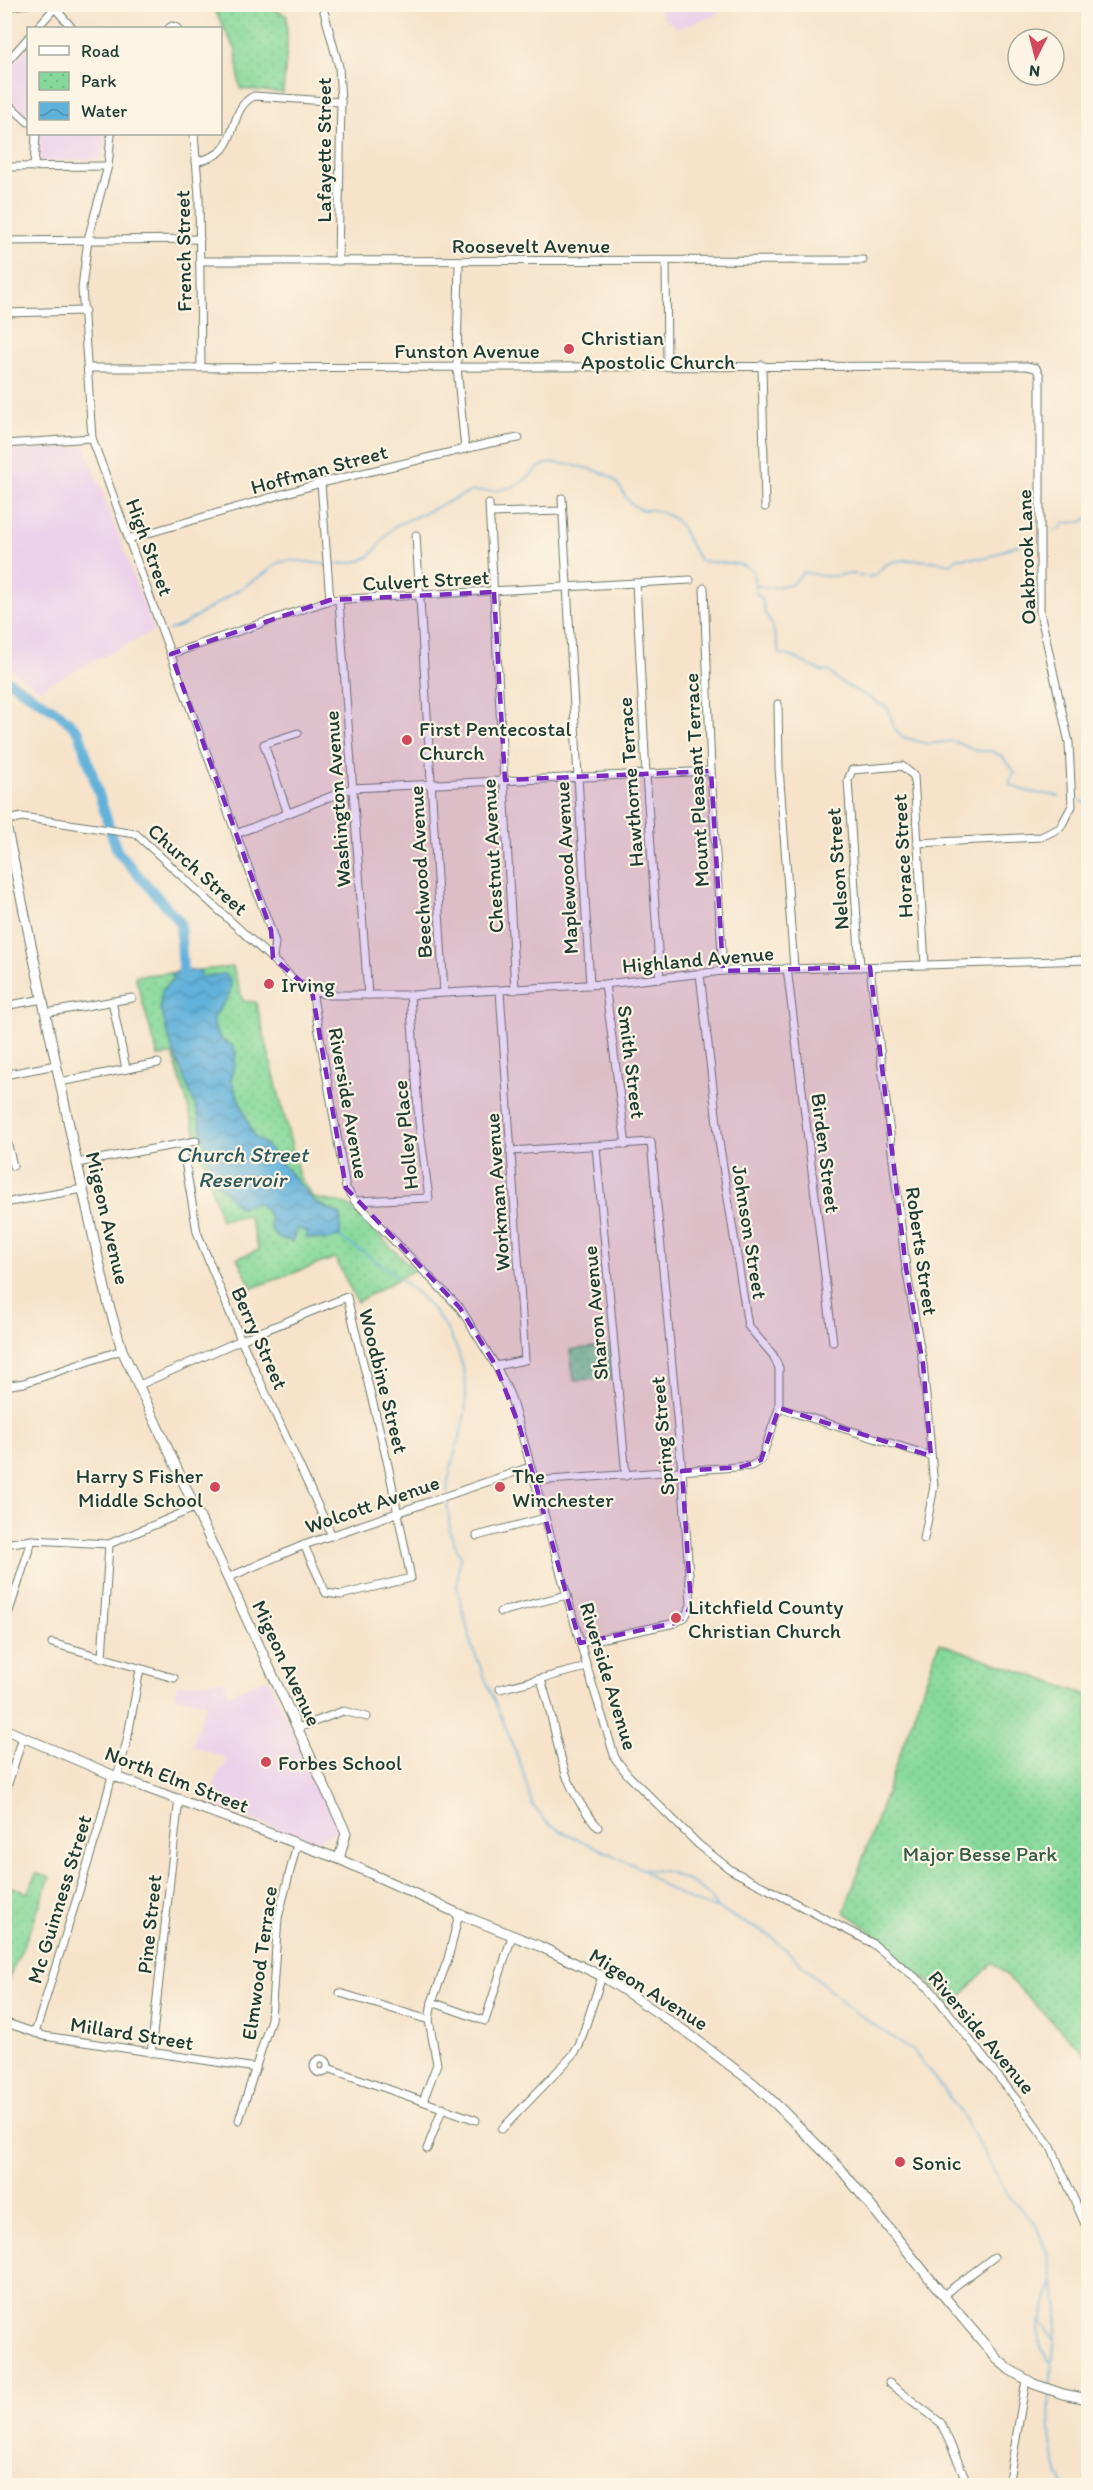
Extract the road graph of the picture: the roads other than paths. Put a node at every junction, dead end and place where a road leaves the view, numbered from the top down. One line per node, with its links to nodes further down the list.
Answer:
1 (28, 4): 5 (street)
2 (47, 4): 4 (street)
3 (322, 4): 11 (street, Lafayette Street)
4 (57, 6): 6 (street); 7 (street)
5 (4, 7)
6 (38, 27)
7 (71, 27)
8 (27, 39): 9 (street)
9 (4, 65)
10 (4, 100): 12 (street)
11 (341, 102): 16 (street); 25 (street, Lafayette Street)
12 (27, 121)
13 (36, 135): 19 (street)
14 (111, 135): 17 (street, High Street)
15 (194, 135): 16 (street, French Street)
16 (196, 162): 21 (street, French Street)
17 (108, 166): 19 (street); 20 (street, High Street)
18 (4, 167): 19 (street)
19 (34, 167)
20 (88, 239): 21 (street); 22 (street); 28 (street, High Street)
21 (200, 239): 24 (street, French Street)
22 (4, 241)
23 (863, 260): 26 (street, Roosevelt Avenue)
24 (200, 261): 25 (street, Roosevelt Avenue); 33 (street, French Street)
25 (338, 261): 27 (street, Roosevelt Avenue)
26 (666, 261): 27 (street, Roosevelt Avenue); 31 (street)
27 (459, 262): 34 (street)
28 (85, 311): 29 (street); 35 (street, High Street)
29 (4, 313)
30 (762, 365): 31 (street, Funston Avenue); 32 (street, Funston Avenue); 43 (street)
31 (667, 366): 34 (street, Funston Avenue)
32 (1026, 366): 69 (street, Oakbrook Lane)
33 (201, 367): 34 (street, Funston Avenue); 35 (street, Funston Avenue)
34 (458, 367): 39 (street)
35 (88, 368): 36 (street, High Street)
36 (92, 438): 38 (street); 47 (street, High Street)
37 (519, 438): 39 (street, Hoffman Street)
38 (4, 444)
39 (465, 449): 40 (street, Hoffman Street)
40 (321, 483): 47 (street, Hoffman Street); 54 (street)
41 (562, 498): 44 (street, Maplewood Avenue)
42 (489, 504): 45 (street, Chestnut Avenue)
43 (765, 507)
44 (562, 511): 45 (street); 50 (street, Maplewood Avenue)
45 (490, 513): 52 (street, Chestnut Avenue)
46 (416, 535): 53 (street, Beechwood Avenue)
47 (128, 539): 56 (street, High Street)
48 (690, 580): 49 (street, Culvert Street)
49 (636, 583): 50 (street, Culvert Street); 61 (street, Hawthorne Terrace)
50 (567, 587): 52 (street, Culvert Street); 62 (street, Maplewood Avenue)
51 (704, 588): 60 (street, Mount Pleasant Terrace)
52 (494, 592): 53 (street, Culvert Street); 63 (street, Chestnut Avenue)
53 (420, 597): 55 (street, Culvert Street); 64 (street, Beechwood Avenue)
54 (330, 600): 55 (street, Culvert Street); 56 (street, Culvert Street)
55 (339, 601): 65 (street, Washington Avenue)
56 (171, 654): 68 (street, High Street)
57 (778, 704): 75 (street, Birden Street)
58 (298, 733): 66 (street)
59 (852, 770): 69 (street, Horace Street); 73 (street, Nelson Street)
60 (711, 771): 61 (street); 76 (street, Mount Pleasant Terrace)
61 (646, 774): 62 (street); 78 (street, Hawthorne Terrace)
62 (578, 778): 63 (street); 80 (street, Maplewood Avenue)
63 (505, 780): 64 (street); 81 (street, Chestnut Avenue)
64 (431, 782): 65 (street); 84 (street, Beechwood Avenue)
65 (352, 788): 66 (street); 86 (street, Washington Avenue)
66 (288, 814): 68 (street)
67 (5, 819): 70 (street, Church Street); 88 (main road, Migeon Avenue)
68 (236, 834): 70 (street, High Street)
69 (917, 843): 72 (street, Horace Street)
70 (273, 958): 82 (street, Church Street)
71 (1089, 960): 72 (street, Highland Avenue)
72 (925, 964): 74 (street, Highland Avenue)
73 (860, 967): 74 (street, Highland Avenue); 75 (street, Highland Avenue)
74 (870, 967): 115 (street, Roberts Street)
75 (790, 968): 76 (street, Highland Avenue); 109 (street, Birden Street)
76 (723, 971): 77 (street, Highland Avenue)
77 (700, 974): 78 (street, Highland Avenue); 114 (street, Johnson Street)
78 (660, 979): 79 (street, Highland Avenue)
79 (605, 984): 80 (street, Highland Avenue); 100 (street, Smith Street)
80 (590, 985): 81 (street, Highland Avenue)
81 (515, 990): 83 (street, Highland Avenue)
82 (312, 991): 86 (street, Highland Avenue); 106 (street, Riverside Avenue)
83 (500, 991): 84 (street, Highland Avenue); 102 (street, Workman Avenue)
84 (444, 993): 85 (street, Highland Avenue)
85 (410, 994): 86 (street, Highland Avenue); 106 (street, Holley Place)
86 (368, 995)
87 (132, 998): 89 (street)
88 (43, 999): 90 (street); 91 (main road, Migeon Avenue)
89 (112, 1001): 91 (street); 94 (street)
90 (4, 1006)
91 (45, 1013): 93 (main road, Migeon Avenue)
92 (158, 1064): 94 (street)
93 (56, 1065): 95 (street); 96 (main road, Migeon Avenue)
94 (126, 1069): 96 (street)
95 (4, 1075)
96 (60, 1082): 103 (main road, Migeon Avenue)
97 (4, 1129): 104 (street)
98 (196, 1141): 99 (street)
99 (182, 1144): 103 (street); 108 (street, Berry Street)
100 (626, 1145): 101 (street); 117 (street, Spring Street)
101 (596, 1147): 102 (street); 118 (street, Sharon Avenue)
102 (510, 1152): 111 (street, Workman Avenue)
103 (77, 1163): 105 (main road, Migeon Avenue)
104 (13, 1166)
105 (82, 1189): 107 (street); 110 (main road, Migeon Avenue)
106 (355, 1201): 111 (street, Riverside Avenue)
107 (4, 1203)
108 (241, 1340): 113 (street); 121 (street, Woodbine Street); 123 (street, Berry Street)
109 (833, 1342)
110 (122, 1350): 112 (street); 113 (main road, Migeon Avenue)
111 (496, 1366): 116 (street, Riverside Avenue)
112 (4, 1386)
113 (137, 1386): 120 (main road, Migeon Avenue)
114 (779, 1408): 115 (street); 117 (street, Johnson Street)
115 (931, 1455): 125 (street, Roberts Street)
116 (530, 1467): 119 (street, Riverside Avenue); 121 (street, Wolcott Avenue)
117 (682, 1471): 118 (street); 134 (street, Spring Street)
118 (626, 1476): 119 (street)
119 (534, 1481): 122 (street, Riverside Avenue)
120 (194, 1508): 128 (street); 130 (main road, Migeon Avenue)
121 (397, 1513): 123 (street, Wolcott Avenue); 129 (street, Woodbine Street)
122 (545, 1518): 124 (street); 131 (street, Riverside Avenue)
123 (332, 1536): 129 (street, Wolcott Avenue)
124 (477, 1536)
125 (924, 1539)
126 (32, 1540): 127 (street); 128 (street); 133 (street)
127 (4, 1544)
128 (108, 1544): 136 (street)
129 (304, 1545): 130 (street, Wolcott Avenue)
130 (226, 1578): 143 (main road, Migeon Avenue)
131 (567, 1595): 132 (street); 134 (street, Riverside Avenue)
132 (500, 1612)
133 (4, 1627)
134 (580, 1642): 137 (street, Riverside Avenue)
135 (52, 1643): 136 (street)
136 (102, 1658): 138 (street)
137 (587, 1667): 140 (street); 169 (street, Riverside Avenue)
138 (140, 1669): 139 (street); 146 (street, Mc Guinness Street)
139 (174, 1678)
140 (541, 1680): 141 (street); 149 (street)
141 (500, 1689)
142 (367, 1717): 143 (street)
143 (298, 1728): 151 (main road, Migeon Avenue)
144 (4, 1729): 145 (main road, North Elm Street)
145 (23, 1737): 146 (main road, North Elm Street); 147 (street)
146 (115, 1776): 148 (main road, North Elm Street); 159 (street, Mc Guinness Street)
147 (4, 1796)
148 (179, 1798): 150 (main road, North Elm Street); 160 (street, Pine Street)
149 (598, 1827)
150 (297, 1844): 151 (main road, North Elm Street); 161 (street, Elmwood Terrace)
151 (339, 1859): 152 (main road, Migeon Avenue)
152 (459, 1914): 153 (main road, Migeon Avenue); 156 (street)
153 (512, 1936): 154 (main road, Migeon Avenue); 156 (street)
154 (602, 1977): 167 (street); 171 (main road, Migeon Avenue)
155 (340, 1992): 157 (street)
156 (432, 2002): 157 (street)
157 (429, 2019): 163 (street)
158 (4, 2022): 159 (street, Millard Street)
159 (35, 2033): 160 (street, Millard Street)
160 (151, 2053): 161 (street, Millard Street)
161 (256, 2068): 165 (street, Elmwood Terrace)
162 (328, 2068): 163 (street)
163 (423, 2101): 164 (street)
164 (442, 2107): 166 (street); 168 (street)
165 (239, 2120)
166 (476, 2120)
167 (501, 2129)
168 (427, 2149)
169 (1089, 2231)
170 (994, 2257): 171 (street)
171 (944, 2295): 172 (main road, Migeon Avenue)
172 (1030, 2382): 174 (main road, Migeon Avenue); 176 (street)
173 (889, 2383): 175 (street)
174 (1089, 2399)
175 (970, 2486)
176 (1008, 2486)

